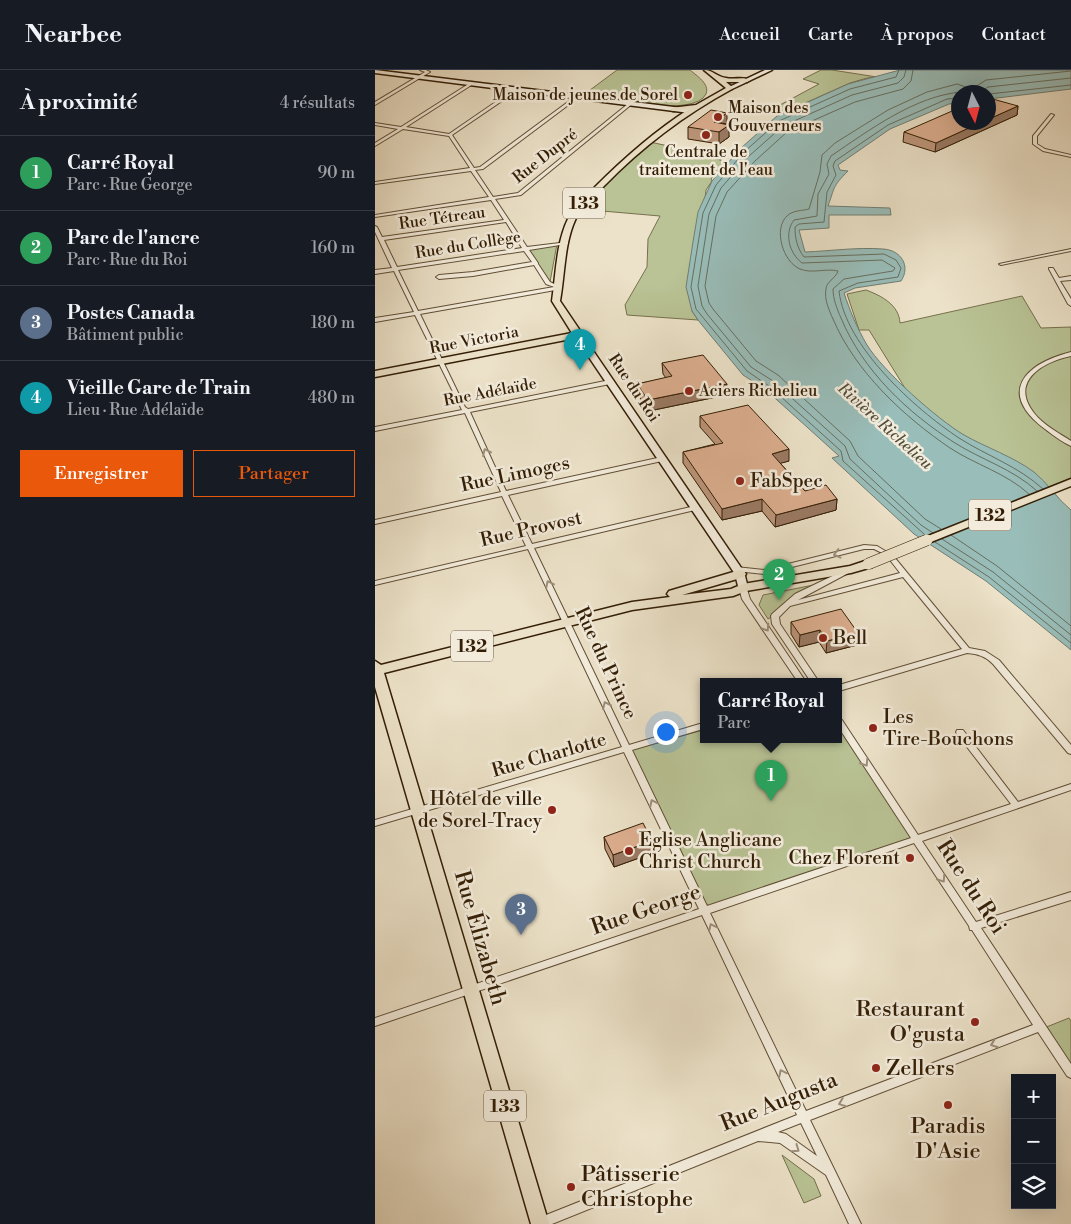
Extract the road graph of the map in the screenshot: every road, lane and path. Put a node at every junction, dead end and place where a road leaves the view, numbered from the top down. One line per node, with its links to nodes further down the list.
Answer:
1 (707, 70): 6 (main road)
2 (769, 70): 7 (street)
3 (375, 71): 5 (street)
4 (699, 71): 6 (main road)
5 (422, 73): 8 (street); 14 (street)
6 (711, 79): 7 (main road); 10 (main road)
7 (747, 80): 10 (street)
8 (471, 84): 11 (street); 21 (street)
9 (713, 89): 13 (main road)
10 (728, 89): 13 (main road, 133)
11 (517, 90): 12 (street); 22 (street)
12 (577, 97): 15 (street); 25 (street)
13 (713, 97): 16 (main road, 133)
14 (375, 104)
15 (630, 104): 17 (street); 27 (street, Rue Dupré)
16 (699, 105): 17 (main road); 18 (main road, 133)
17 (673, 109): 18 (street)
18 (690, 111): 33 (main road, 133)
19 (1052, 115): 24 (street)
20 (375, 124): 21 (street)
21 (401, 128): 22 (street); 23 (street)
22 (450, 135): 25 (street)
23 (375, 145)
24 (1071, 156)
25 (473, 169): 26 (street); 27 (street)
26 (375, 183)
27 (491, 199): 28 (street, Rue Dupré); 29 (street)
28 (375, 216)
29 (506, 221): 31 (street, Rue Tétreau); 34 (street)
30 (375, 227): 31 (street, Rue du Prince)
31 (382, 241): 32 (street, Rue Tétreau); 38 (street, Rue du Prince)
32 (375, 242)
33 (566, 243): 34 (street, Rue du Collège); 44 (main road, 133)
34 (526, 248): 36 (street); 38 (street, Rue du Collège)
35 (1071, 250): 37 (street)
36 (536, 263): 41 (street); 44 (street)
37 (1001, 264)
38 (396, 269): 40 (street, Rue du Collège); 48 (street, Rue du Prince)
39 (1051, 269): 43 (street)
40 (375, 272)
41 (439, 277)
42 (1071, 278): 43 (street)
43 (1058, 280): 45 (street)
44 (559, 288): 48 (street); 50 (main road, Rue du Roi / 133)
45 (1064, 291): 46 (street); 47 (street)
46 (1071, 291)
47 (1071, 304)
48 (417, 313): 49 (street); 52 (street, Rue du Prince)
49 (375, 320)
50 (579, 335): 52 (main road, Rue Victoria); 54 (street, Rue du Roi)
51 (1071, 354): 57 (street)
52 (440, 362): 53 (main road, Rue Victoria); 55 (street, Rue du Prince)
53 (375, 374)
54 (610, 382): 55 (street, Rue Adélaïde); 58 (street, Rue du Roi)
55 (467, 411): 56 (street, Rue Adélaïde); 60 (street, Rue du Prince, one-way to 55)
56 (375, 430)
57 (1071, 444)
58 (662, 459): 60 (street, Rue Limoges); 61 (street, Rue du Roi)
59 (1071, 482): 66 (main road, 132, bridge)
60 (504, 493): 62 (street, Rue Limoges); 63 (street, Rue du Prince)
61 (695, 508): 63 (street, Rue Provost); 67 (street, Rue du Roi)
62 (375, 522)
63 (530, 546): 69 (street, Rue Provost); 73 (street, Rue du Prince, one-way to 63)
64 (884, 552): 67 (street, one-way to 67)
65 (893, 560): 68 (street)
66 (851, 569): 70 (main road, 132); 72 (street)
67 (738, 571): 70 (street, Rue du Roi); 71 (main road)
68 (905, 574): 72 (street); 74 (street)
69 (375, 583)
70 (743, 588): 71 (main road, 132); 76 (street, Rue du Roi, one-way to 76)
71 (648, 604): 73 (main road, 132)
72 (787, 605): 77 (street)
73 (568, 622): 75 (main road, 132); 82 (street, Rue du Prince, one-way to 73)
74 (967, 650): 78 (street); 83 (street)
75 (375, 669): 86 (main road, Rue Élizabeth / 133)
76 (799, 678)
77 (812, 678)
78 (842, 687)
79 (700, 727): 82 (street, Rue Charlotte)
80 (842, 727): 88 (street, Rue du Roi, one-way to 88)
81 (960, 732): 85 (street)
82 (627, 749): 86 (street, Rue Charlotte); 90 (street, Rue du Prince, one-way to 82)
83 (1071, 751)
84 (1071, 787): 85 (street, Rue George)
85 (1016, 805): 88 (street, Rue George)
86 (418, 811): 87 (street, Rue Charlotte); 92 (main road, Rue Élizabeth / 133)
87 (375, 823)
88 (915, 839): 90 (street, Rue George); 91 (street, Rue du Roi, one-way to 91)
89 (1071, 896): 91 (street)
90 (704, 910): 92 (street, Rue George); 96 (street, Rue du Prince, one-way to 90)
91 (973, 927): 94 (street, Rue du Roi)
92 (471, 990): 93 (street, Rue George); 99 (main road, Rue Élizabeth / 133)
93 (375, 1022)
94 (1039, 1027): 95 (street, Rue du Roi); 96 (street, Rue Augusta, one-way to 96)
95 (1071, 1073)
96 (804, 1117): 97 (street, Rue Augusta); 98 (street, Rue du Prince)
97 (759, 1136): 98 (street, one-way to 98); 99 (street, Rue Augusta)
98 (830, 1172): 100 (street, Rue du Prince)
99 (539, 1224)
100 (855, 1224)

